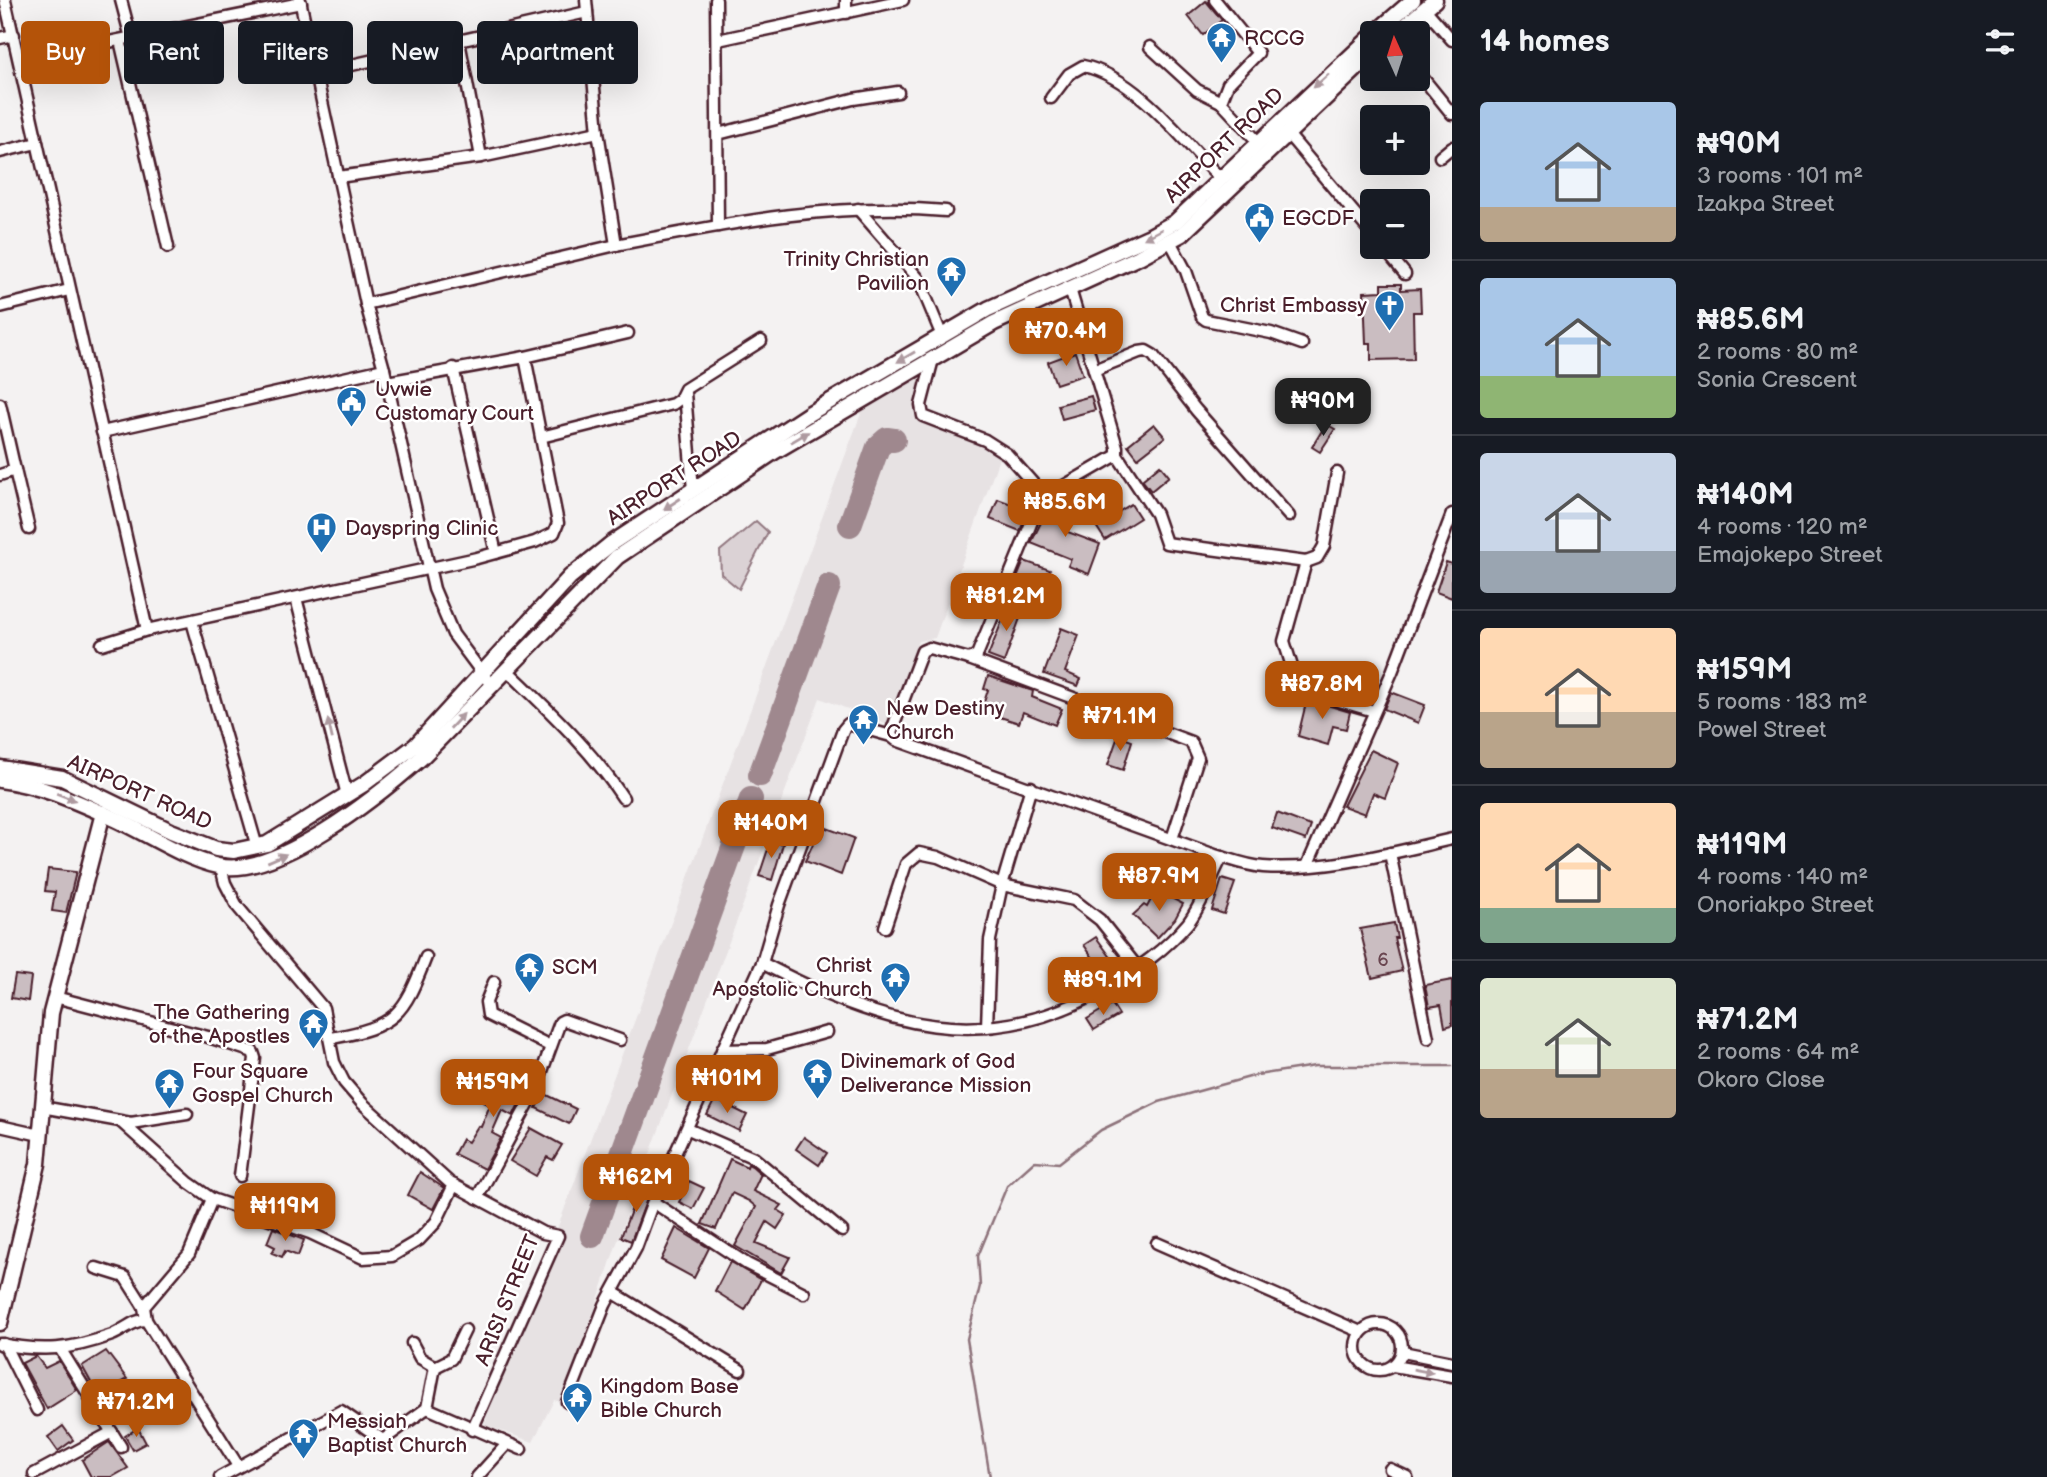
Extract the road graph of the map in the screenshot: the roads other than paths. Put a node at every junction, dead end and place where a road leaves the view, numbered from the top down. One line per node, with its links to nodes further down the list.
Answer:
1 (5, 0): 17 (street)
2 (121, 0): 16 (street)
3 (586, 0): 10 (street)
4 (716, 0): 21 (street)
5 (846, 0): 11 (street)
6 (903, 0): 11 (street)
7 (1215, 0): 33 (street)
8 (301, 1): 12 (street); 13 (street)
9 (1424, 3): 14 (main road, AIRPORT ROAD); 15 (main road); 22 (street)
10 (587, 12): 20 (street); 35 (street)
11 (846, 13): 21 (street)
12 (208, 21)
13 (305, 21)
14 (1400, 21)
15 (1408, 21)
16 (124, 29)
17 (14, 35): 18 (street); 26 (street)
18 (0, 38)
19 (124, 39): 26 (street)
20 (463, 40)
21 (718, 40): 37 (street)
22 (1452, 40)
23 (1150, 47): 33 (street)
24 (1360, 52): 38 (main road, AIRPORT ROAD, one-way to 38)
25 (1360, 54): 36 (main road, AIRPORT ROAD)
26 (20, 60): 39 (street)
27 (463, 62): 42 (street)
28 (134, 84): 52 (street)
29 (318, 84): 44 (street)
30 (1430, 87): 34 (street)
31 (898, 92): 37 (street)
32 (1051, 98): 45 (street)
33 (1221, 102): 38 (street)
34 (1452, 114)
35 (598, 132): 42 (street); 51 (street)
36 (1287, 133): 48 (street); 50 (main road, AIRPORT ROAD)
37 (718, 134): 49 (street)
38 (1258, 142): 45 (main road, AIRPORT ROAD)
39 (37, 143): 41 (street); 56 (street)
40 (1452, 147): 43 (street)
41 (0, 152)
42 (481, 157): 44 (street)
43 (1440, 157)
44 (338, 177): 57 (street)
45 (1221, 179): 60 (main road, AIRPORT ROAD, one-way to 60)
46 (858, 209): 47 (street); 49 (street); 60 (street)
47 (946, 211)
48 (1360, 220)
49 (718, 226): 51 (street)
50 (1170, 241): 55 (main road, AIRPORT ROAD); 62 (street)
51 (616, 245): 57 (street)
52 (168, 247)
53 (1393, 259): 54 (street)
54 (1405, 274)
55 (1070, 289): 64 (main road, AIRPORT ROAD); 67 (street)
56 (69, 290): 58 (street); 71 (street)
57 (366, 304): 66 (street)
58 (0, 307)
59 (628, 333): 63 (street)
60 (942, 336): 73 (main road, AIRPORT ROAD, one-way to 73)
61 (761, 341): 69 (street)
62 (1302, 344)
63 (525, 357): 65 (street); 72 (street)
64 (933, 359): 73 (main road, AIRPORT ROAD, one-way to 64); 79 (street)
65 (453, 368): 68 (street); 83 (street)
66 (384, 369): 68 (street); 71 (street)
67 (1094, 370): 74 (street); 81 (street)
68 (387, 382): 85 (street)
69 (685, 389): 72 (street); 78 (street)
70 (0, 404): 75 (street)
71 (102, 432): 88 (street)
72 (541, 437): 83 (street)
73 (770, 447): 78 (main road, AIRPORT ROAD); 91 (main road, AIRPORT ROAD)
74 (1117, 454): 79 (street); 84 (street)
75 (15, 470): 77 (street); 82 (street)
76 (1337, 474): 84 (street)
77 (0, 475)
78 (694, 490): 92 (main road, AIRPORT ROAD, one-way to 92)
79 (1045, 497): 90 (street)
80 (1452, 514): 94 (street)
81 (1289, 516)
82 (29, 529)
83 (496, 553): 85 (street)
84 (1306, 562): 94 (street)
85 (429, 569): 86 (street); 92 (street)
86 (296, 598): 87 (street); 99 (street, one-way to 86)
87 (192, 621): 88 (street); 104 (street)
88 (148, 630): 89 (street)
89 (102, 645)
90 (969, 659): 95 (street); 102 (street)
91 (506, 669): 93 (main road, AIRPORT ROAD); 100 (street)
92 (480, 674): 93 (street); 99 (main road, AIRPORT ROAD)
93 (491, 685): 108 (main road, AIRPORT ROAD, one-way to 93)
94 (1374, 712): 107 (street)
95 (891, 736): 98 (street); 112 (street)
96 (0, 768): 104 (main road, AIRPORT ROAD)
97 (0, 780): 101 (main road, AIRPORT ROAD, one-way to 101)
98 (1031, 788): 102 (street); 109 (street)
99 (347, 795): 104 (main road, AIRPORT ROAD)
100 (623, 799)
101 (103, 813): 108 (main road, AIRPORT ROAD); 115 (main road)
102 (1172, 839): 106 (street)
103 (1452, 839): 105 (street)
104 (257, 847)
105 (1390, 853): 107 (street); 119 (street)
106 (1222, 857): 107 (street); 113 (street)
107 (1307, 866)
108 (221, 867): 118 (street, ARISI STREET)
109 (1002, 885): 110 (street); 113 (street); 116 (street)
110 (885, 927)
111 (426, 957): 118 (street)
112 (762, 963): 116 (street); 122 (street)
113 (1138, 968): 116 (street)
114 (494, 982): 121 (street)
115 (55, 997): 123 (main road); 129 (street)
116 (987, 1027)
117 (827, 1032): 122 (street)
118 (332, 1038): 130 (street, ARISI STREET)
119 (1428, 1038)
120 (620, 1040): 121 (street)
121 (550, 1046): 131 (street)
122 (722, 1050): 127 (street)
123 (42, 1107): 125 (street); 128 (main road)
124 (187, 1114): 125 (street)
125 (121, 1122): 132 (street)
126 (0, 1126): 128 (street)
127 (688, 1129): 133 (street); 134 (street)
128 (40, 1135): 137 (main road)
129 (240, 1176)
130 (454, 1185): 131 (street, ARISI STREET); 132 (street)
131 (477, 1198): 157 (street, ARISI STREET)
132 (212, 1199): 140 (street)
133 (653, 1202): 138 (street); 139 (street)
134 (842, 1231)
135 (1157, 1243): 144 (street)
136 (96, 1269): 140 (street)
137 (5, 1289): 142 (main road)
138 (614, 1293): 152 (street); 154 (street)
139 (804, 1293)
140 (144, 1307): 141 (street)
141 (146, 1320): 147 (street); 162 (street)
142 (0, 1323)
143 (465, 1330): 151 (street)
144 (1361, 1332): 148 (street); 150 (street)
145 (412, 1343): 151 (street)
146 (2, 1344): 147 (street); 156 (street)
147 (61, 1350): 158 (street)
148 (1402, 1352): 149 (street); 150 (street)
149 (1452, 1362)
150 (1394, 1366): 153 (street, one-way to 153)
151 (435, 1367): 155 (street)
152 (740, 1370)
153 (1452, 1376)
154 (567, 1402)
155 (427, 1408): 157 (street); 162 (street)
156 (37, 1410)
157 (472, 1430): 159 (street)
158 (111, 1432): 160 (street); 164 (street)
159 (507, 1444): 161 (street); 166 (street)
160 (121, 1447)
161 (521, 1449)
162 (239, 1466): 165 (street)
163 (1390, 1469): 167 (street)
164 (34, 1474)
165 (220, 1477)
166 (477, 1477)
167 (1407, 1477)

